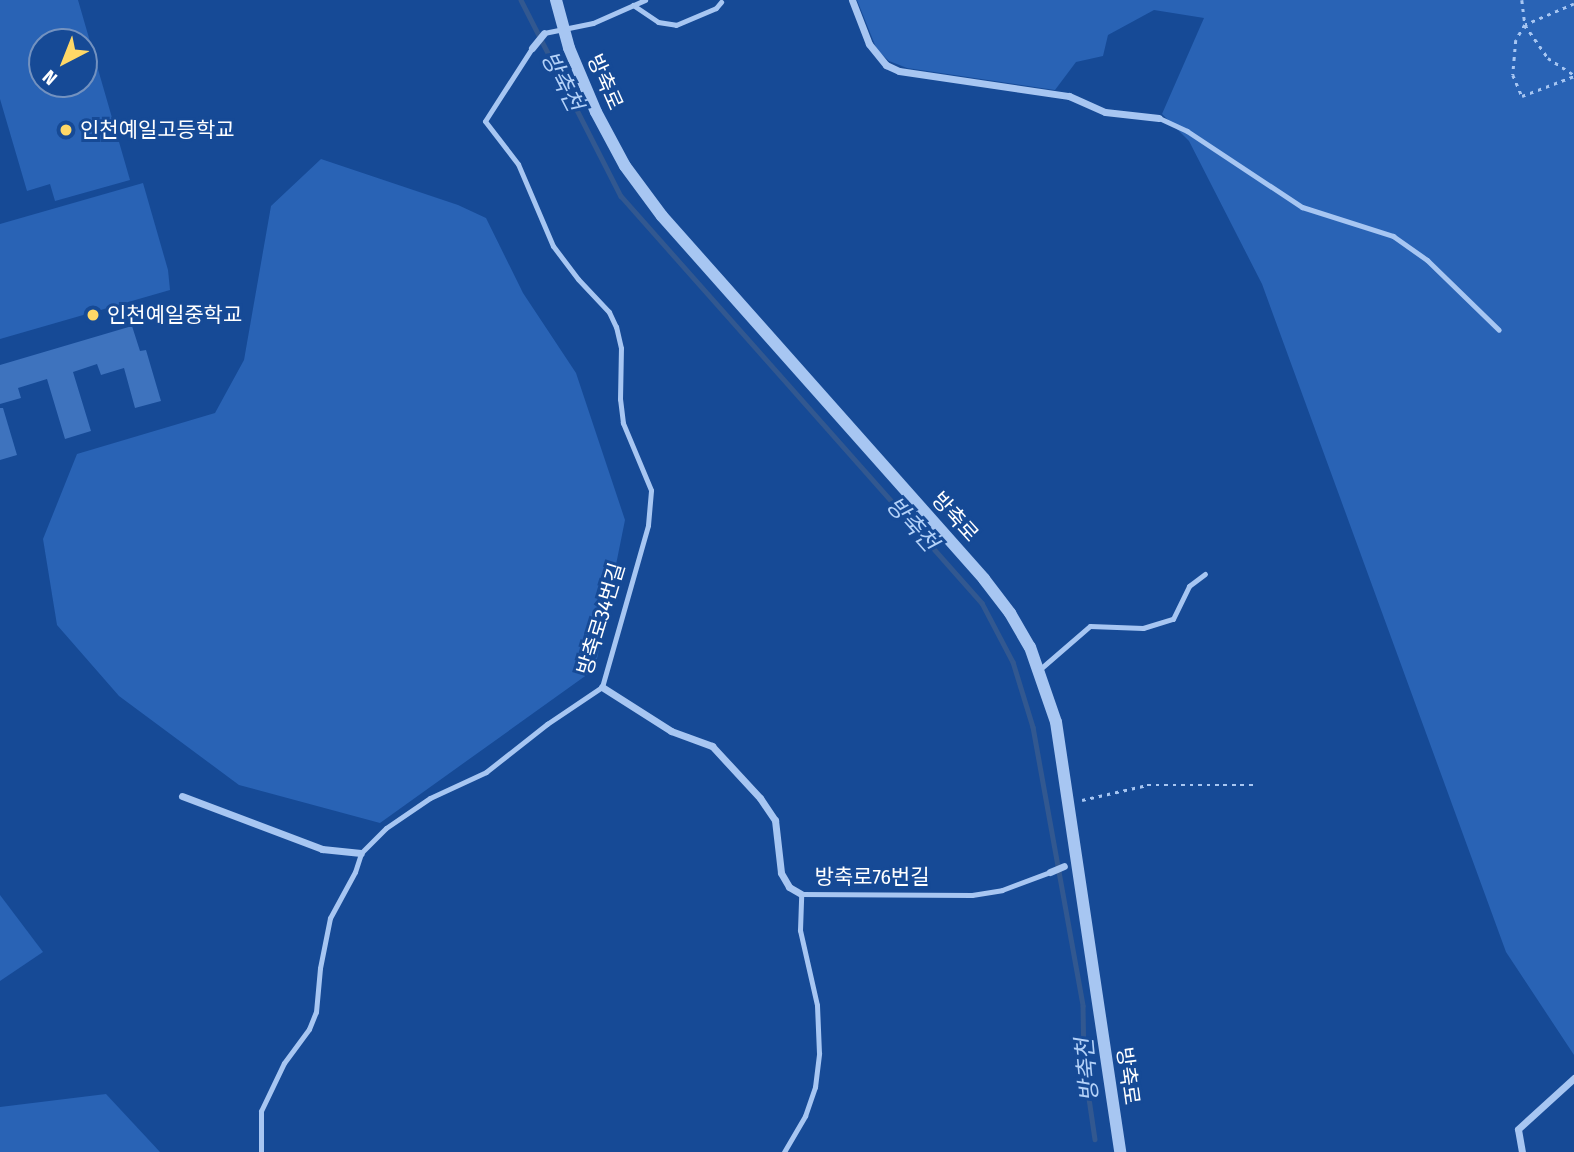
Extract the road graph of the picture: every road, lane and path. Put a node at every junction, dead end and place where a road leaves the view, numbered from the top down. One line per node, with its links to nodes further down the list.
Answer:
1 (556, 0): 9 (street, 방축로)
2 (645, 0): 7 (lane, 방축로34번길)
3 (852, 0): 13 (street)
4 (1522, 0): 8 (path)
5 (721, 2): 7 (lane)
6 (1574, 4): 8 (path)
7 (633, 5): 9 (lane, 방축로34번길)
8 (1525, 25): 12 (path); 12 (path)
9 (564, 29): 10 (lane, 방축로34번길); 16 (street, 방축로)
10 (544, 33): 11 (street, 방축로34번길)
11 (532, 48): 17 (lane, 방축로34번길)
12 (1574, 76)
13 (1159, 118): 14 (lane)
14 (1499, 330)
15 (1205, 574): 16 (lane)
16 (1039, 670): 20 (street, 방축로)
17 (602, 687): 21 (lane, 방축로34번길); 25 (street)
18 (1255, 785): 20 (path)
19 (182, 796): 21 (street)
20 (1068, 804): 22 (street, 방축로)
21 (361, 853): 27 (lane, 방축로34번길)
22 (1076, 857): 23 (lane, 방축로76번길); 29 (street, 방축로)
23 (1063, 866): 24 (street, 방축로76번길)
24 (1050, 872): 25 (lane, 방축로76번길)
25 (801, 894): 28 (lane, 방축로76번길)
26 (1574, 1078): 30 (street)
27 (261, 1152)
28 (784, 1152)
29 (1120, 1152)
30 (1522, 1152)

